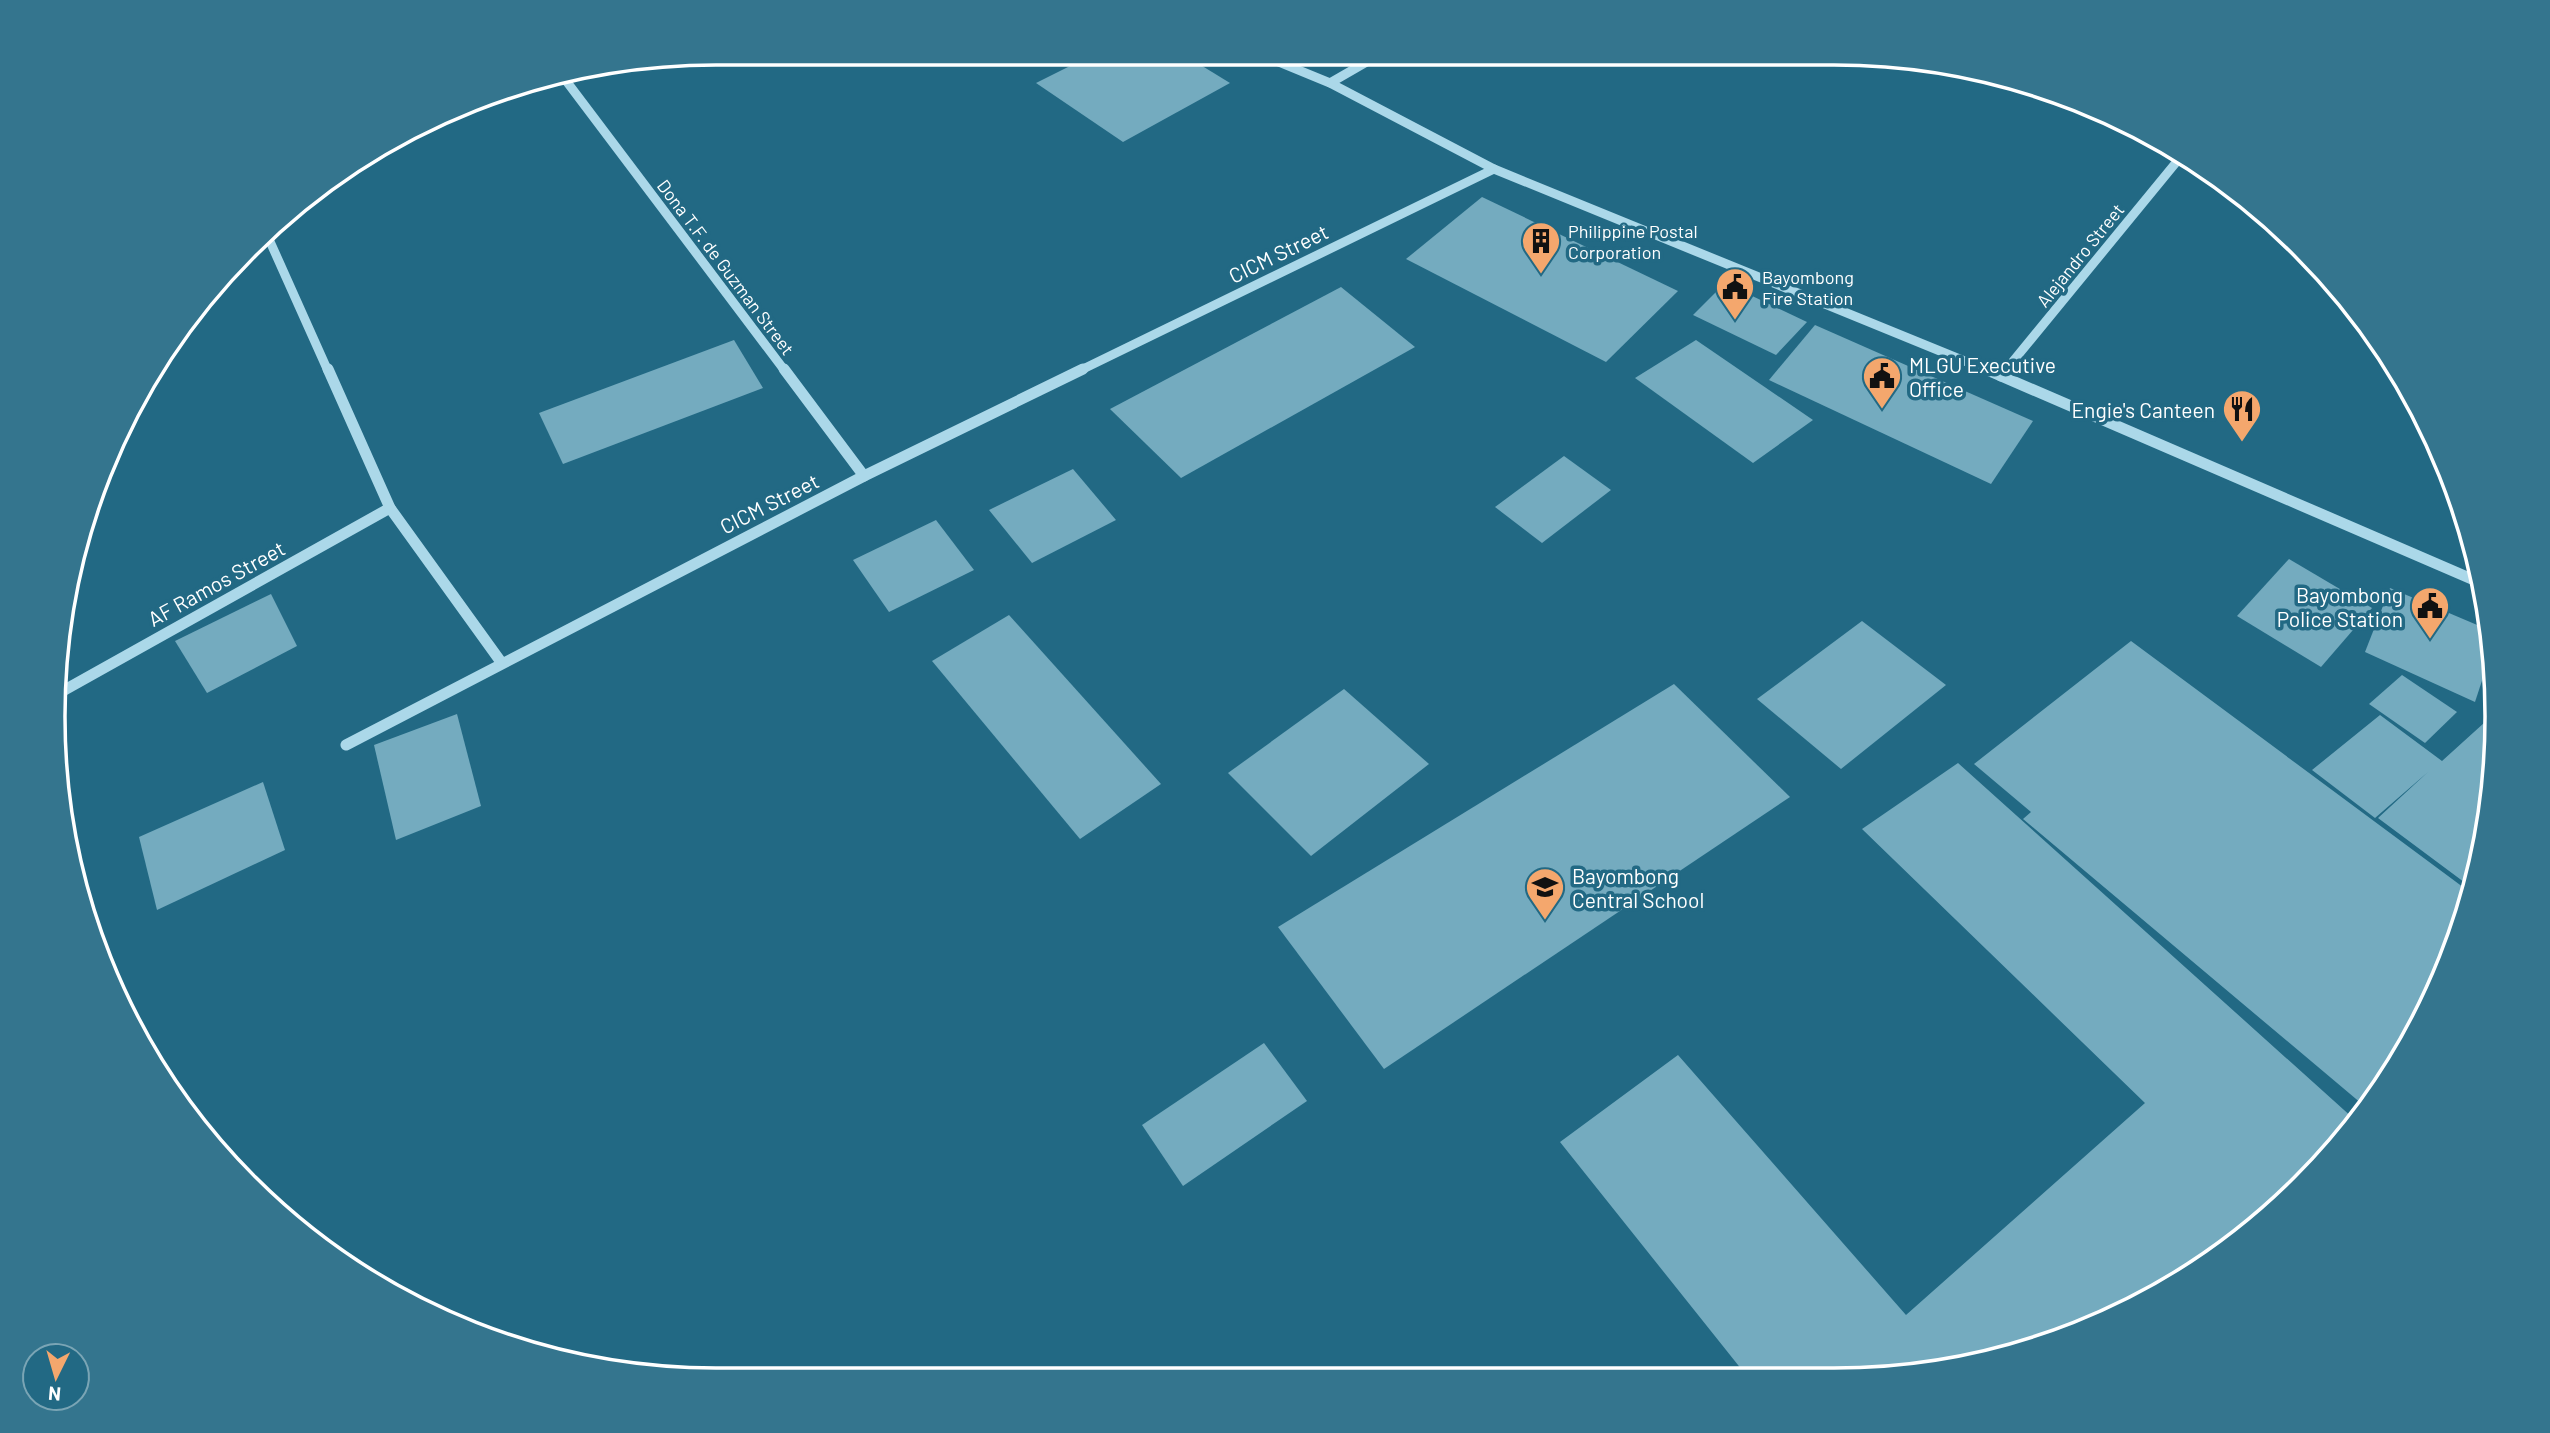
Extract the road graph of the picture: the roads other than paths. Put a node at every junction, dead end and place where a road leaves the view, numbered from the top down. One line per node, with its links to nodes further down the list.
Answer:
1 (1286, 65): 4 (street)
2 (1361, 65): 4 (street)
3 (567, 82): 9 (street, Dona T.F. de Guzman Street)
4 (1330, 83): 6 (street)
5 (2176, 163): 8 (street, Alejandro Street)
6 (1494, 169): 8 (street); 9 (street, CICM Street)
7 (270, 242): 10 (street)
8 (2001, 376): 11 (street)
9 (864, 476): 12 (street, CICM Street)
10 (390, 508): 12 (street); 13 (street, AF Ramos Street)
11 (2470, 578)
12 (500, 662): 14 (street, CICM Street)
13 (66, 689)
14 (346, 745)

